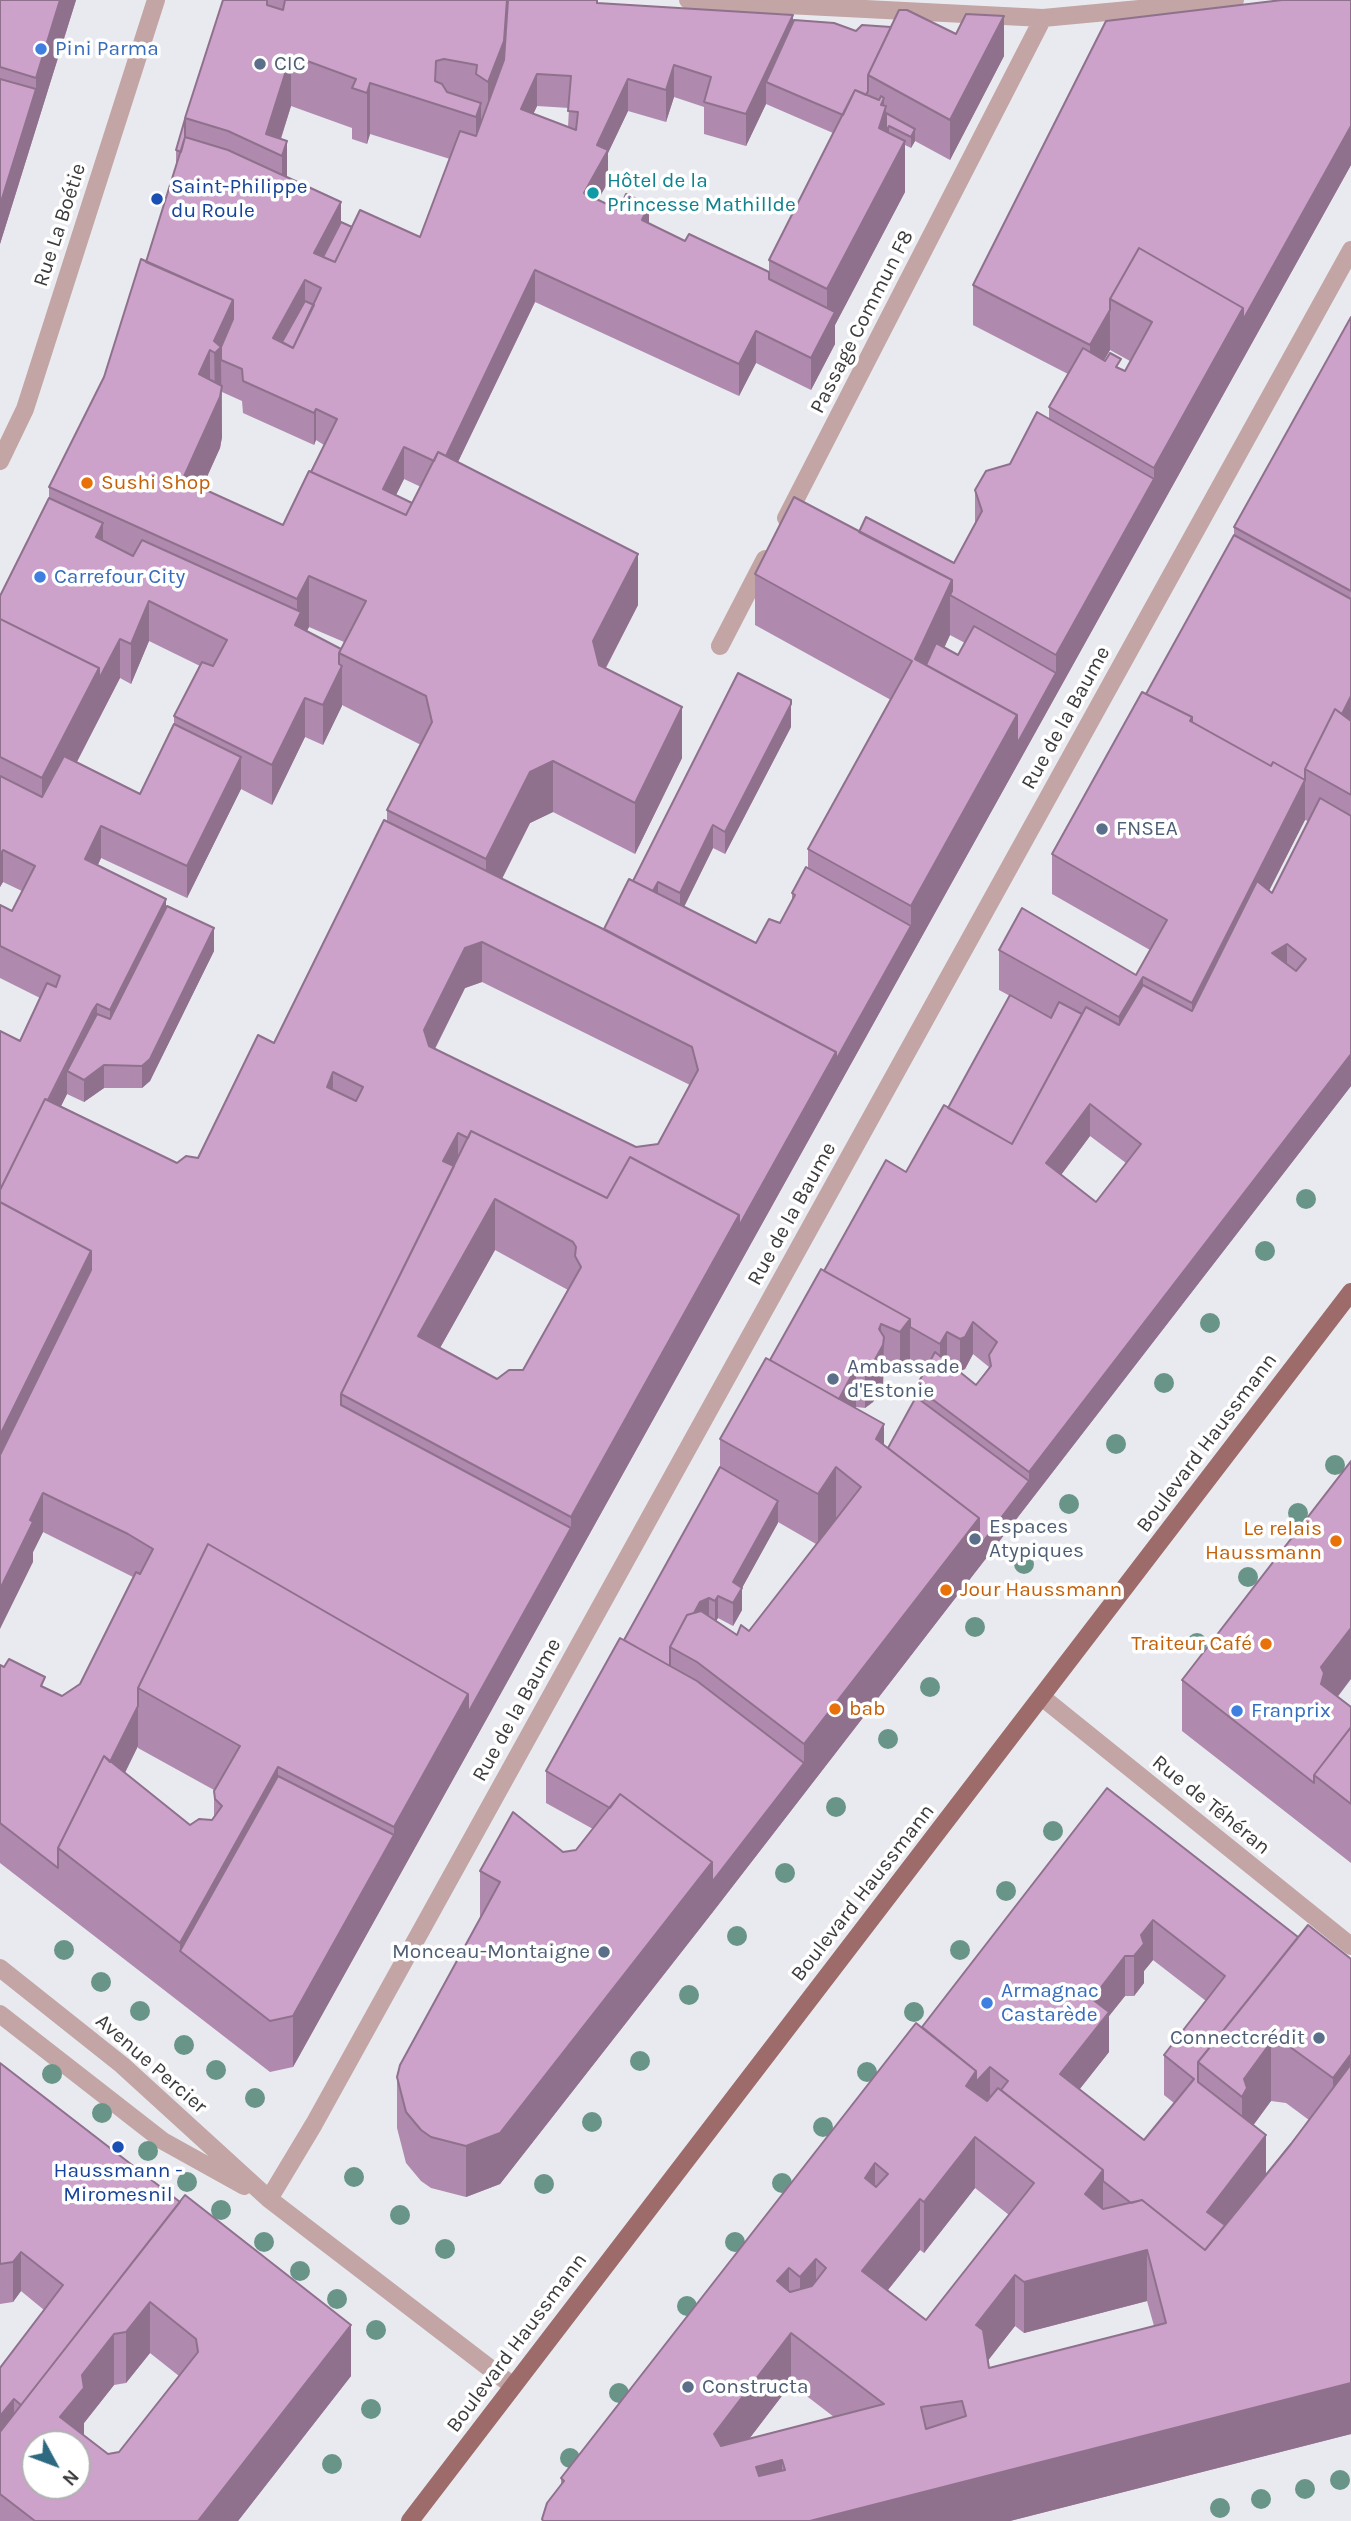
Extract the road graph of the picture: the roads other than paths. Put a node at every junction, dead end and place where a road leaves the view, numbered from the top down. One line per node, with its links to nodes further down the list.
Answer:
1 (156, 0): 6 (street, Rue La Boétie)
2 (688, 0): 4 (street)
3 (1236, 0): 4 (street)
4 (1043, 18): 7 (street, Passage Commun F8)
5 (1351, 250): 13 (street, Rue de la Baume)
6 (0, 461)
7 (720, 646)
8 (1351, 1293): 9 (main road, Boulevard Haussmann)
9 (1043, 1698): 10 (street, Rue de Téhéran); 14 (main road, Boulevard Haussmann)
10 (1351, 1946)
11 (0, 1968): 13 (street, Avenue Percier)
12 (0, 2014): 13 (street, Avenue Percier)
13 (269, 2199): 14 (street, Avenue Percier)
14 (513, 2386): 15 (main road, Boulevard Haussmann)
15 (410, 2521)

